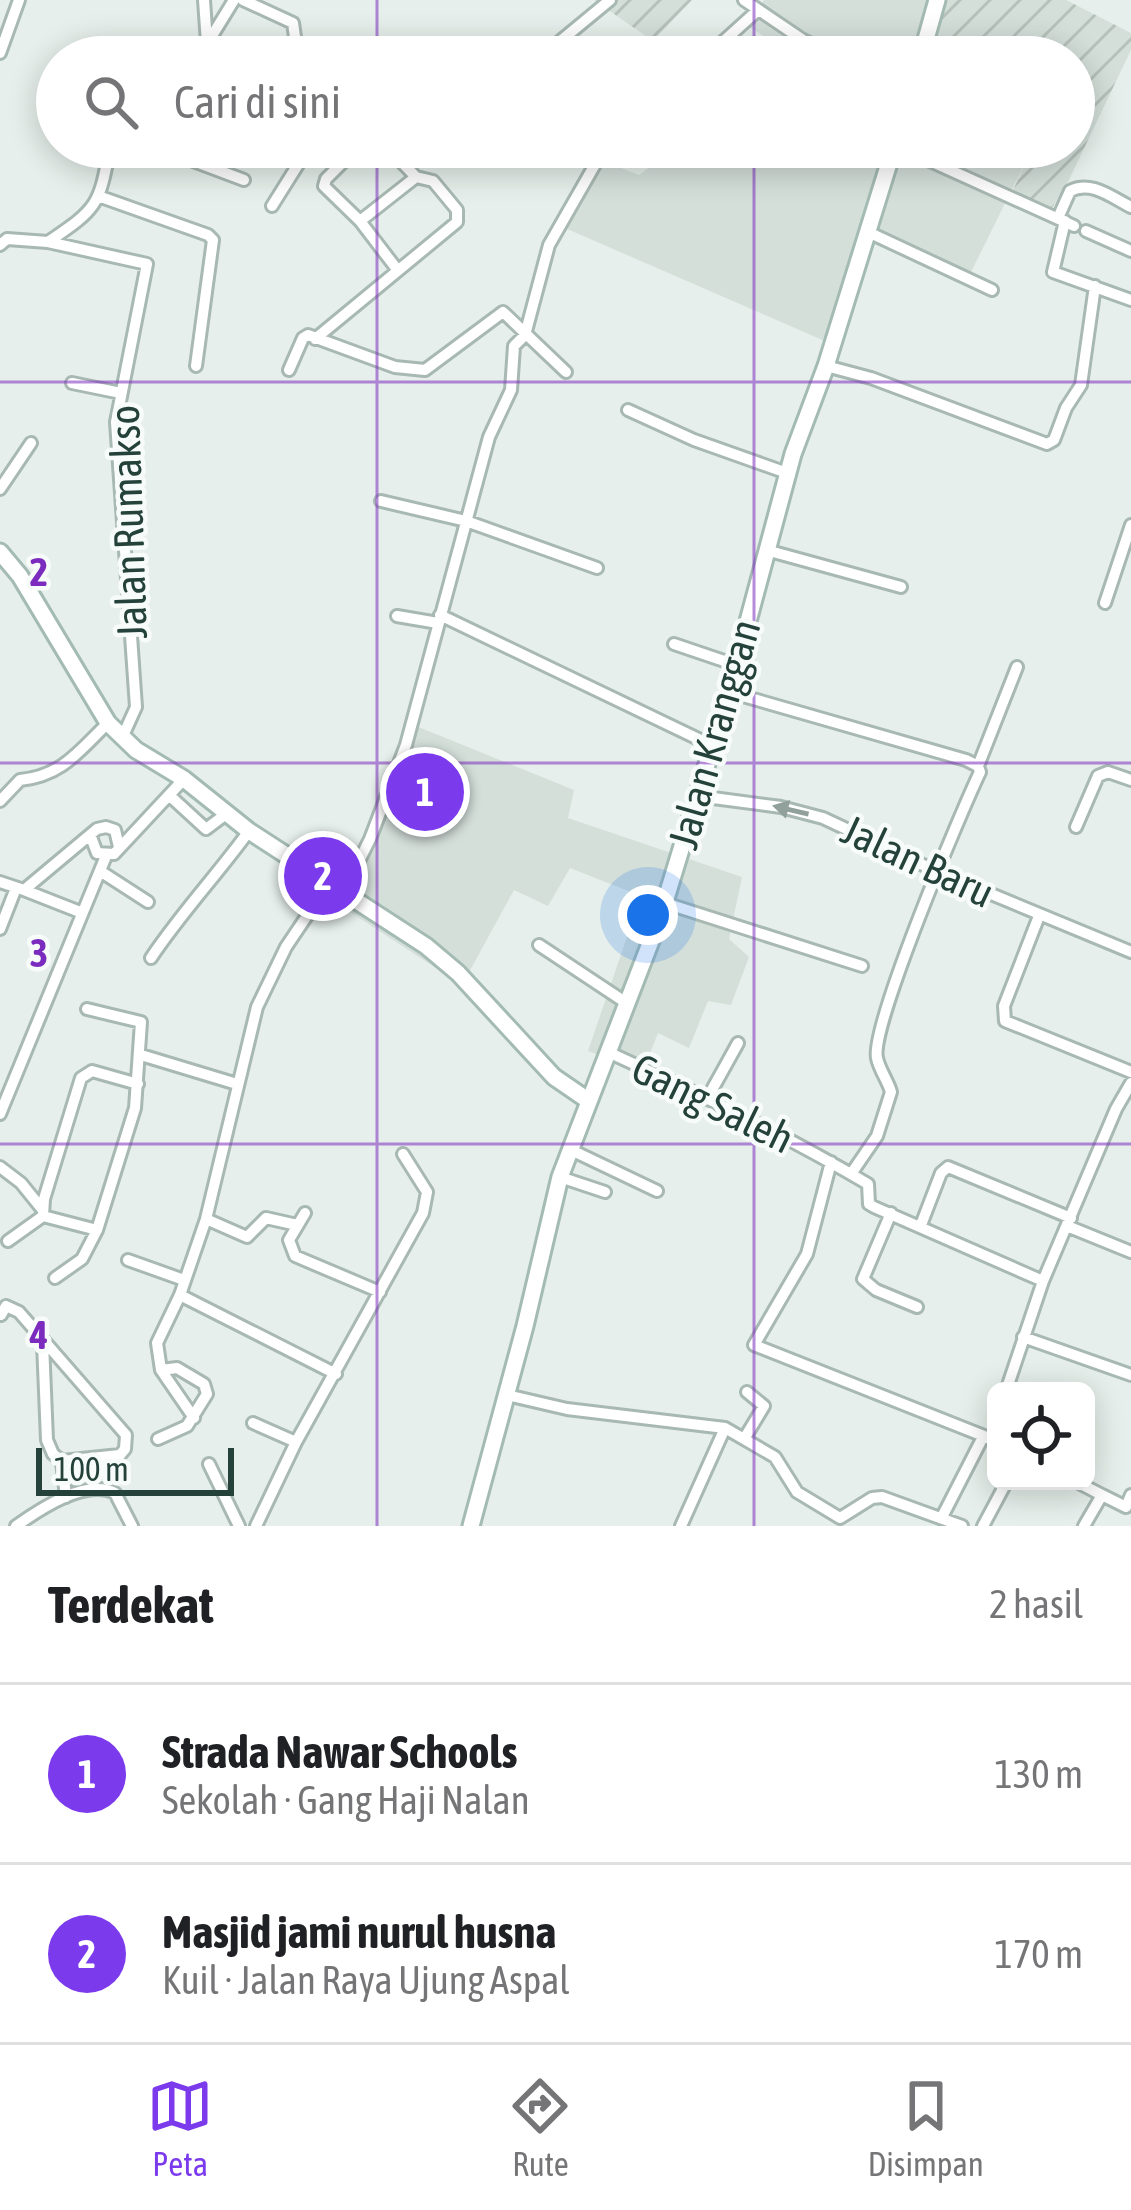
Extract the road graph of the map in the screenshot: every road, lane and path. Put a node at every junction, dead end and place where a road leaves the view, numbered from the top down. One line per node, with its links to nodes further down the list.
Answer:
1 (19, 0): 15 (street)
2 (204, 0): 8 (street)
3 (239, 0): 9 (street); 10 (street)
4 (610, 0): 11 (street)
5 (744, 0): 7 (street)
6 (937, 0): 14 (main road)
7 (758, 11): 12 (street); 13 (street)
8 (207, 36)
9 (212, 36)
10 (295, 36)
11 (566, 36)
12 (730, 36)
13 (801, 36)
14 (927, 36)
15 (0, 53)
16 (106, 168): 26 (street)
17 (212, 168): 25 (street)
18 (296, 168): 27 (street)
19 (337, 168): 29 (street)
20 (407, 168): 24 (street)
21 (593, 168): 39 (street)
22 (890, 168): 31 (main road, Jalan Kranggan)
23 (944, 168): 30 (street)
24 (416, 177): 29 (street); 35 (street)
25 (244, 180)
26 (100, 197): 32 (street); 41 (street)
27 (272, 206)
28 (1131, 207): 30 (street)
29 (360, 221): 35 (street)
30 (1071, 224): 34 (street); 36 (street)
31 (868, 232): 37 (street); 42 (main road, Jalan Kranggan)
32 (48, 242): 33 (street); 46 (street, Jalan Rumakso)
33 (0, 244)
34 (1131, 251)
35 (396, 268): 40 (street)
36 (1095, 286): 38 (street); 42 (street)
37 (992, 290)
38 (1131, 300)
39 (525, 335): 40 (street); 44 (street); 52 (street)
40 (315, 339): 43 (street)
41 (196, 366)
42 (826, 366): 49 (main road, Jalan Kranggan)
43 (289, 370)
44 (566, 372)
45 (72, 383): 46 (street)
46 (121, 393): 66 (street, Jalan Rumakso)
47 (628, 410): 49 (street)
48 (32, 443): 50 (street)
49 (788, 473): 54 (main road, Jalan Kranggan)
50 (0, 489)
51 (380, 501): 52 (street)
52 (466, 520): 56 (street); 60 (street)
53 (1131, 525): 58 (street)
54 (766, 550): 57 (street); 62 (main road, Jalan Kranggan)
55 (0, 551): 65 (main road)
56 (597, 568)
57 (901, 587)
58 (1105, 603)
59 (397, 616): 60 (street)
60 (439, 619): 67 (street); 83 (street)
61 (674, 644): 62 (street)
62 (736, 665): 64 (main road, Jalan Kranggan)
63 (1018, 667): 68 (street)
64 (729, 692): 67 (main road, Jalan Kranggan); 68 (street)
65 (108, 723): 66 (main road); 73 (street)
66 (122, 738): 69 (main road)
67 (713, 746): 72 (main road, Jalan Kranggan)
68 (978, 766): 81 (street)
69 (184, 779): 71 (street); 74 (main road)
70 (1131, 780): 75 (street)
71 (169, 795): 74 (street); 78 (street)
72 (698, 796): 81 (street, Jalan Baru, one-way to 72); 86 (main road, Jalan Kranggan)
73 (0, 801)
74 (226, 814): 76 (main road)
75 (1076, 826)
76 (249, 832): 83 (main road); 92 (street)
77 (92, 837): 78 (street); 79 (street); 84 (street)
78 (119, 847): 79 (street)
79 (106, 856): 80 (street)
80 (100, 871): 85 (street); 87 (street)
81 (938, 872): 88 (street, Jalan Baru); 110 (street)
82 (0, 882): 84 (street)
83 (336, 887): 102 (street); 104 (main road)
84 (20, 889): 87 (street); 89 (street)
85 (148, 902)
86 (665, 902): 93 (street); 94 (main road, Jalan Kranggan)
87 (80, 912): 105 (street)
88 (1039, 916): 91 (street, Jalan Baru); 99 (street)
89 (0, 929)
90 (538, 945): 94 (street)
91 (1131, 952)
92 (151, 958)
93 (862, 966)
94 (628, 1004): 97 (main road, Jalan Kranggan)
95 (87, 1009): 98 (street)
96 (738, 1042): 103 (street)
97 (608, 1052): 103 (street, Gang Saleh); 104 (main road, Jalan Kranggan)
98 (140, 1055): 101 (street); 102 (street)
99 (1131, 1072)
100 (1131, 1083): 118 (street)
101 (138, 1084): 114 (street); 121 (street)
102 (237, 1084): 117 (street)
103 (708, 1097): 108 (street, Gang Saleh)
104 (589, 1101): 106 (main road, Jalan Kranggan)
105 (0, 1114)
106 (569, 1149): 111 (main road, Jalan Kranggan); 112 (street)
107 (403, 1154): 128 (street)
108 (831, 1162): 110 (street); 143 (street, Gang Saleh)
109 (0, 1167): 114 (street)
110 (851, 1174): 116 (street)
111 (560, 1177): 113 (street); 139 (main road, Jalan Kranggan)
112 (658, 1191)
113 (605, 1192)
114 (43, 1212): 121 (street); 122 (street)
115 (305, 1214): 120 (street)
116 (891, 1214): 119 (street); 130 (street)
117 (206, 1219): 120 (street); 126 (street)
118 (1069, 1222): 119 (street); 123 (street); 127 (street)
119 (921, 1225): 127 (street)
120 (297, 1226): 128 (street)
121 (97, 1230): 125 (street)
122 (8, 1241)
123 (1131, 1252)
124 (128, 1260): 126 (street)
125 (55, 1278)
126 (184, 1280): 129 (street)
127 (1043, 1281): 132 (street)
128 (380, 1292): 135 (street)
129 (180, 1295): 134 (street); 135 (street)
130 (916, 1306)
131 (0, 1315): 133 (street)
132 (1023, 1337): 136 (street); 137 (street)
133 (43, 1343): 148 (street); 148 (street)
134 (161, 1370): 140 (street); 140 (street)
135 (336, 1374): 146 (street)
136 (1131, 1375)
137 (1009, 1382)
138 (747, 1392): 145 (street)
139 (507, 1395): 142 (street); 160 (main road, Jalan Kranggan)
140 (194, 1418): 144 (street)
141 (253, 1423): 146 (street)
142 (725, 1429): 145 (street); 161 (street)
143 (987, 1436)
144 (158, 1438)
145 (744, 1439): 155 (street)
146 (296, 1442): 159 (street)
147 (987, 1446): 155 (street)
148 (62, 1461): 153 (street)
149 (209, 1464): 158 (street)
150 (1001, 1490): 163 (street)
151 (1092, 1490): 152 (street)
152 (1102, 1495): 154 (street); 164 (street)
153 (66, 1497): 156 (street); 157 (street)
154 (1129, 1504)
155 (942, 1517): 162 (street)
156 (16, 1526)
157 (132, 1526)
158 (239, 1526)
159 (256, 1526)
160 (471, 1526)
161 (681, 1526)
162 (962, 1526)
163 (983, 1526)
164 (1084, 1526)

